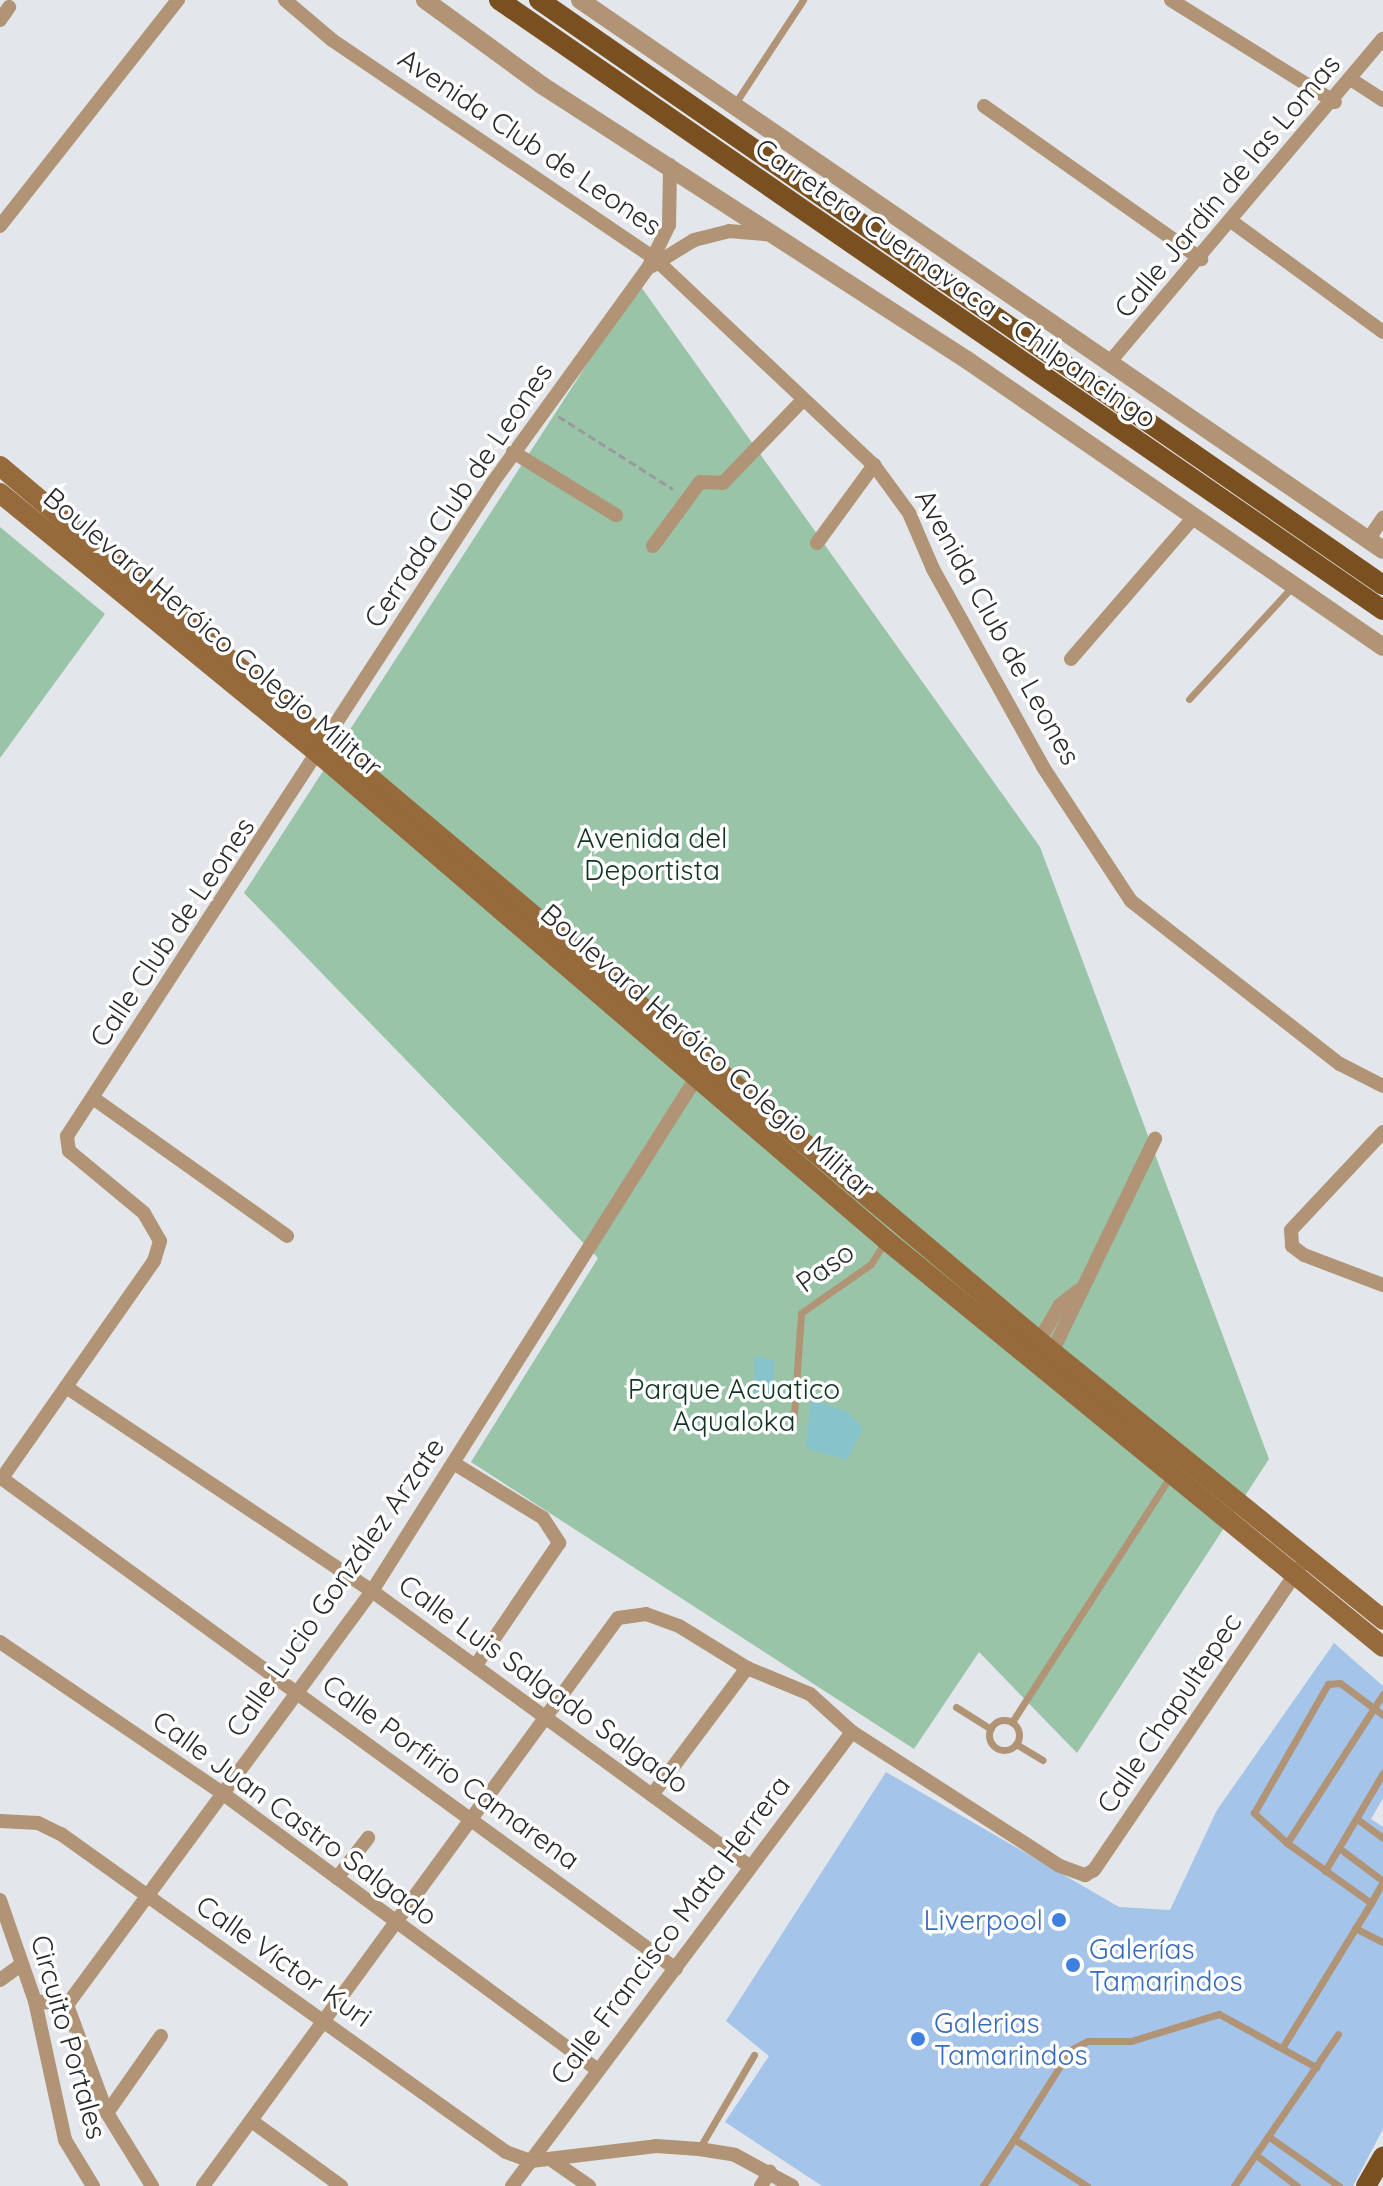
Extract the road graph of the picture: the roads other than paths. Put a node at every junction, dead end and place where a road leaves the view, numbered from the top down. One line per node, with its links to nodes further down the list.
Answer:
1 (178, 0): 19 (street)
2 (285, 0): 22 (street, Avenida Club de Leones)
3 (425, 0): 17 (street)
4 (499, 0): 38 (main road, Carretera Cuernavaca - Chilpancingo)
5 (539, 0): 36 (main road, Carretera Cuernavaca - Chilpancingo)
6 (580, 0): 14 (street)
7 (803, 0): 14 (lane)
8 (1171, 0): 15 (street)
9 (9, 7): 10 (street)
10 (0, 20)
11 (1383, 39): 12 (street, Calle Jardín de las Lomas)
12 (1352, 80): 13 (street); 15 (street, Calle Jardín de las Lomas)
13 (1383, 100)
14 (736, 102): 24 (street)
15 (1335, 102): 18 (street, Calle Jardín de las Lomas)
16 (984, 106): 21 (street)
17 (670, 165): 20 (street); 22 (street, Cerrada Club de Leones)
18 (1231, 221): 21 (street, Calle Jardín de las Lomas); 23 (street)
19 (0, 226)
20 (766, 234): 22 (street, Cerrada Club de Leones); 31 (street)
21 (1201, 259): 24 (street, Calle Jardín de las Lomas)
22 (653, 262): 25 (street, Avenida Club de Leones); 26 (street, Cerrada Club de Leones)
23 (1383, 332)
24 (1108, 364): 34 (street)
25 (802, 401): 27 (street, Avenida Club de Leones); 35 (street)
26 (513, 452): 30 (street); 42 (street, Cerrada Club de Leones)
27 (874, 465): 33 (street); 44 (street, Avenida Club de Leones)
28 (0, 466): 42 (main road, Boulevard Heróico Colegio Militar)
29 (0, 493): 42 (main road, Boulevard Heróico Colegio Militar)
30 (616, 515)
31 (1194, 517): 37 (street); 40 (street)
32 (1383, 518): 34 (street)
33 (817, 543)
34 (1375, 545)
35 (653, 546)
36 (1383, 585)
37 (1294, 586): 39 (street); 41 (lane)
38 (1383, 610)
39 (1383, 647)
40 (1071, 659)
41 (1189, 699)
42 (325, 747): 43 (main road, Boulevard Heróico Colegio Militar); 45 (street, Calle Club de Leones); 51 (main road, Boulevard Heróico Colegio Militar)
43 (696, 1078): 49 (main road, Boulevard Heróico Colegio Militar); 54 (street, Calle Lucio González Arzate)
44 (1383, 1086)
45 (93, 1098): 48 (street); 52 (street, Calle Club de Leones)
46 (1381, 1138): 50 (street)
47 (1155, 1139): 51 (street)
48 (287, 1236)
49 (886, 1240): 53 (lane, Paso); 55 (main road, Boulevard Heróico Colegio Militar)
50 (1383, 1285)
51 (1046, 1347): 57 (main road, Boulevard Heróico Colegio Militar)
52 (66, 1387): 56 (street); 59 (street, Calle Luis Salgado Salgado)
53 (793, 1428)
54 (455, 1464): 59 (street, Calle Lucio González Arzate); 63 (street)
55 (1171, 1475): 58 (main road, Boulevard Heróico Colegio Militar); 71 (lane)
56 (1, 1477): 65 (street, Calle Porfirio Camarena)
57 (1305, 1558): 58 (street, Calle Chapultepec); 60 (main road, Boulevard Heróico Colegio Militar)
58 (1293, 1577): 62 (main road, Boulevard Heróico Colegio Militar); 73 (street, Calle Chapultepec)
59 (372, 1591): 63 (street, Calle Luis Salgado Salgado); 65 (street, Calle Lucio González Arzate)
60 (1383, 1620)
61 (0, 1642): 77 (street, Calle Juan Castro Salgado)
62 (1383, 1647)
63 (476, 1665): 70 (street, Calle Luis Salgado Salgado)
64 (747, 1668): 70 (street); 73 (street); 78 (street)
65 (293, 1691): 77 (street, Calle Lucio González Arzate); 79 (street, Calle Porfirio Camarena)
66 (1383, 1694): 68 (lane)
67 (956, 1707): 72 (lane)
68 (1374, 1708): 69 (lane); 84 (lane); 84 (lane)
69 (1383, 1715)
70 (549, 1717): 78 (street, Calle Luis Salgado Salgado); 79 (street)
71 (1012, 1722): 72 (lane); 74 (lane)
72 (991, 1729): 74 (lane)
73 (852, 1732): 86 (street, Calle Francisco Mata Herrera)
74 (1016, 1744): 75 (lane)
75 (1043, 1760)
76 (1383, 1773): 80 (lane)
77 (222, 1793): 88 (street, Calle Juan Castro Salgado); 90 (street, Calle Lucio González Arzate)
78 (652, 1795): 86 (street, Calle Luis Salgado Salgado)
79 (473, 1816): 93 (street); 97 (street, Calle Porfirio Camarena)
80 (1357, 1819): 83 (lane); 85 (lane)
81 (0, 1821): 90 (street, Calle Víctor Kuri)
82 (368, 1838): 88 (street)
83 (1383, 1838)
84 (1287, 1843): 87 (lane)
85 (1339, 1848): 87 (lane); 89 (lane)
86 (750, 1867): 97 (street, Calle Francisco Mata Herrera)
87 (1325, 1871): 92 (lane)
88 (337, 1878): 93 (street, Calle Juan Castro Salgado)
89 (1383, 1881): 92 (lane)
90 (151, 1898): 100 (street, Calle Lucio González Arzate); 101 (street, Calle Víctor Kuri)
91 (0, 1900): 96 (street, Circuito Portales)
92 (1371, 1903): 94 (lane)
93 (395, 1923): 101 (street); 107 (street, Calle Juan Castro Salgado)
94 (1355, 1928): 95 (lane); 104 (lane)
95 (1383, 1942)
96 (21, 1965): 98 (street); 99 (street, Circuito Portales)
97 (676, 1969): 107 (street, Calle Francisco Mata Herrera)
98 (0, 1980)
99 (35, 2001): 100 (street); 118 (street, Circuito Portales)
100 (67, 2005): 108 (street)
101 (327, 2023): 109 (street); 115 (street, Calle Víctor Kuri)
102 (1338, 2034): 106 (lane)
103 (161, 2036): 108 (street)
104 (1282, 2048): 106 (lane); 111 (lane)
105 (754, 2055): 112 (lane)
106 (1316, 2067): 110 (lane)
107 (596, 2069): 115 (street, Calle Francisco Mata Herrera)
108 (107, 2113): 119 (street)
109 (253, 2122): 120 (street); 121 (street)
110 (1268, 2136): 113 (lane); 130 (lane)
111 (1014, 2139): 126 (lane); 127 (lane)
112 (699, 2149): 116 (street); 117 (street)
113 (1256, 2155): 128 (lane); 129 (lane)
114 (1383, 2157): 131 (main road)
115 (531, 2161): 116 (street); 122 (street, Calle Francisco Mata Herrera)
116 (553, 2161): 123 (street)
117 (770, 2171): 124 (street); 125 (street)
118 (93, 2186)
119 (152, 2186)
120 (203, 2186)
121 (341, 2186)
122 (512, 2186)
123 (589, 2186)
124 (761, 2186)
125 (792, 2186)
126 (983, 2186)
127 (1087, 2186)
128 (1234, 2186)
129 (1297, 2186)
130 (1339, 2186)
131 (1366, 2186)

